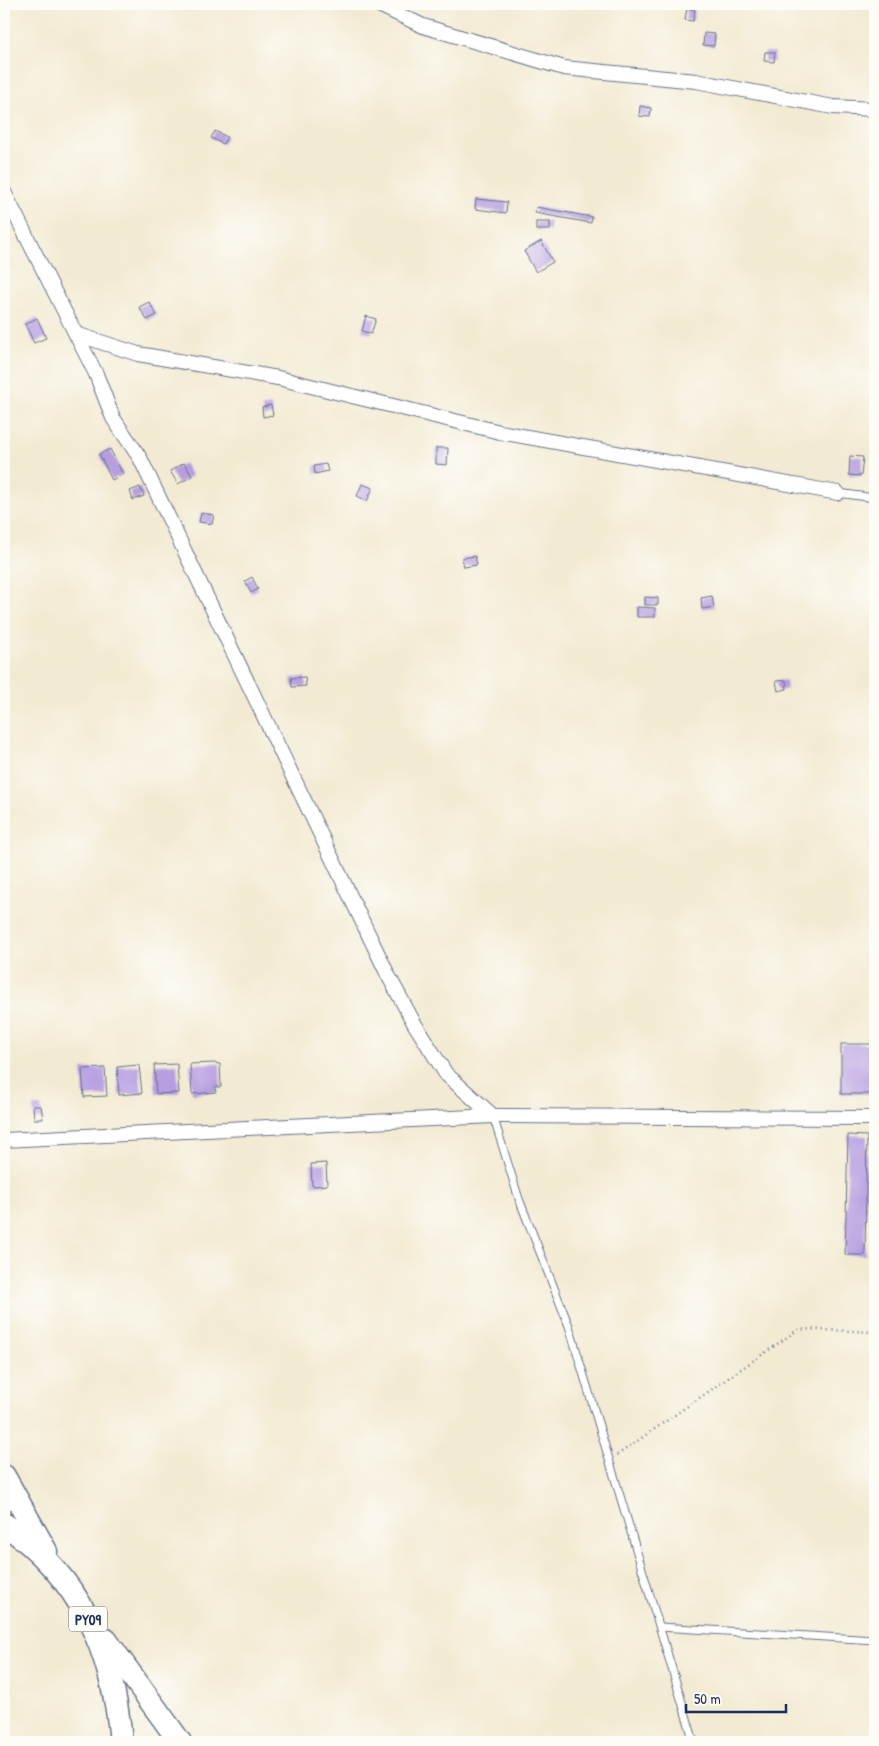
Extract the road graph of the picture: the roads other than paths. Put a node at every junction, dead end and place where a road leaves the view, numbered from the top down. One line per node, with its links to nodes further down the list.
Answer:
1 (377, 4): 2 (street)
2 (875, 109)
3 (4, 192): 4 (street)
4 (76, 334): 5 (street); 7 (street)
5 (838, 493): 6 (lane)
6 (875, 498)
7 (493, 1116): 8 (street); 9 (street); 14 (lane)
8 (875, 1118)
9 (4, 1140)
10 (4, 1476): 12 (highway)
11 (4, 1524): 12 (highway, PY09)
12 (60, 1576): 13 (highway, PY09)
13 (84, 1610): 16 (highway, PY09); 17 (highway, PY09)
14 (660, 1627): 15 (lane); 18 (lane)
15 (875, 1640)
16 (121, 1742)
17 (180, 1742)
18 (694, 1742)

